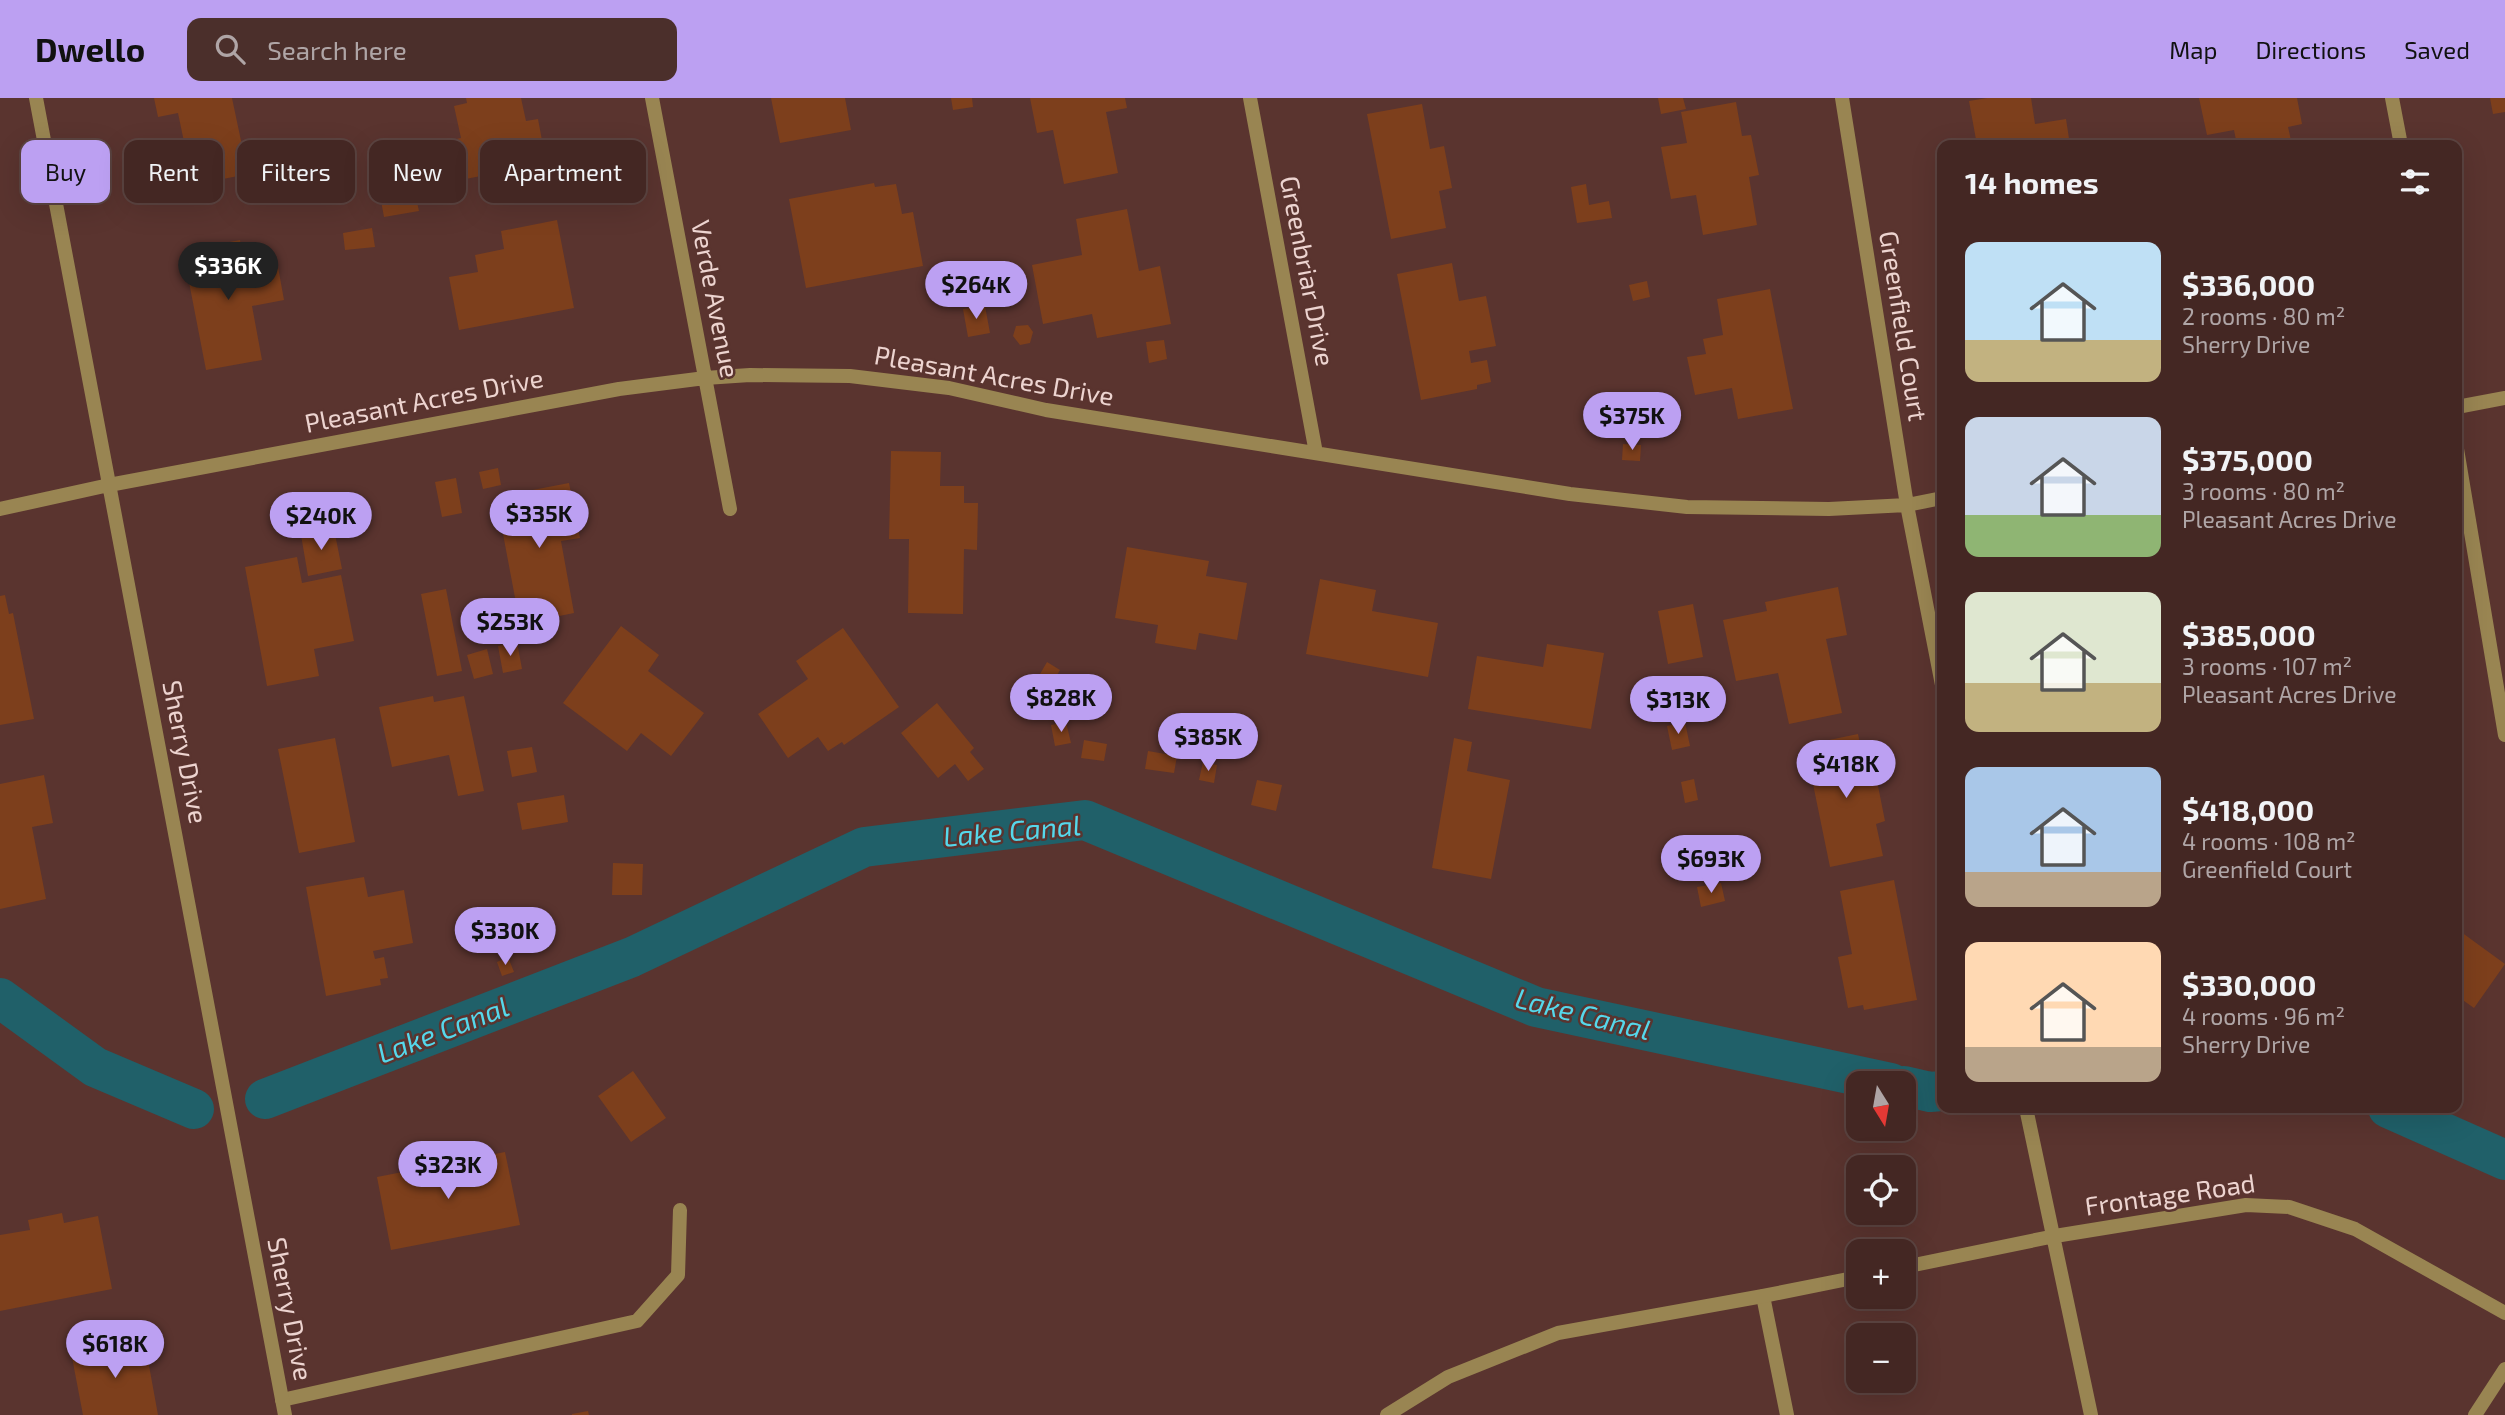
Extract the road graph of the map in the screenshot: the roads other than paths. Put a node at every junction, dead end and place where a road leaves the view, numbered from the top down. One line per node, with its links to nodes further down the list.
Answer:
1 (36, 98): 12 (street, Sherry Drive)
2 (652, 98): 7 (street, Verde Avenue)
3 (1250, 98): 10 (street, Greenbriar Drive)
4 (1842, 98): 14 (street, Greenfield Court)
5 (2392, 98): 6 (street)
6 (2399, 140)
7 (705, 378): 10 (street, Pleasant Acres Drive); 12 (street, Pleasant Acres Drive); 16 (street, Verde Avenue)
8 (2505, 398): 9 (street)
9 (2462, 406)
10 (1317, 453): 14 (street, Pleasant Acres Drive)
11 (2462, 479): 18 (street)
12 (109, 485): 15 (street, Pleasant Acres Drive); 27 (street, Sherry Drive)
13 (1937, 499): 14 (street, Pleasant Acres Drive)
14 (1908, 505): 17 (street, Greenfield Court)
15 (0, 509)
16 (730, 509)
17 (1937, 659)
18 (2505, 735)
19 (2027, 1113): 21 (street)
20 (680, 1210): 27 (street)
21 (2054, 1236): 22 (street, Frontage Road); 25 (street, Frontage Road); 31 (street)
22 (1916, 1265)
23 (1846, 1279): 24 (street)
24 (1763, 1296): 29 (street); 30 (street)
25 (2505, 1312)
26 (2505, 1369): 32 (street)
27 (282, 1399): 28 (street, Sherry Drive)
28 (285, 1415)
29 (1388, 1415)
30 (1787, 1415)
31 (2091, 1415)
32 (2475, 1415)

